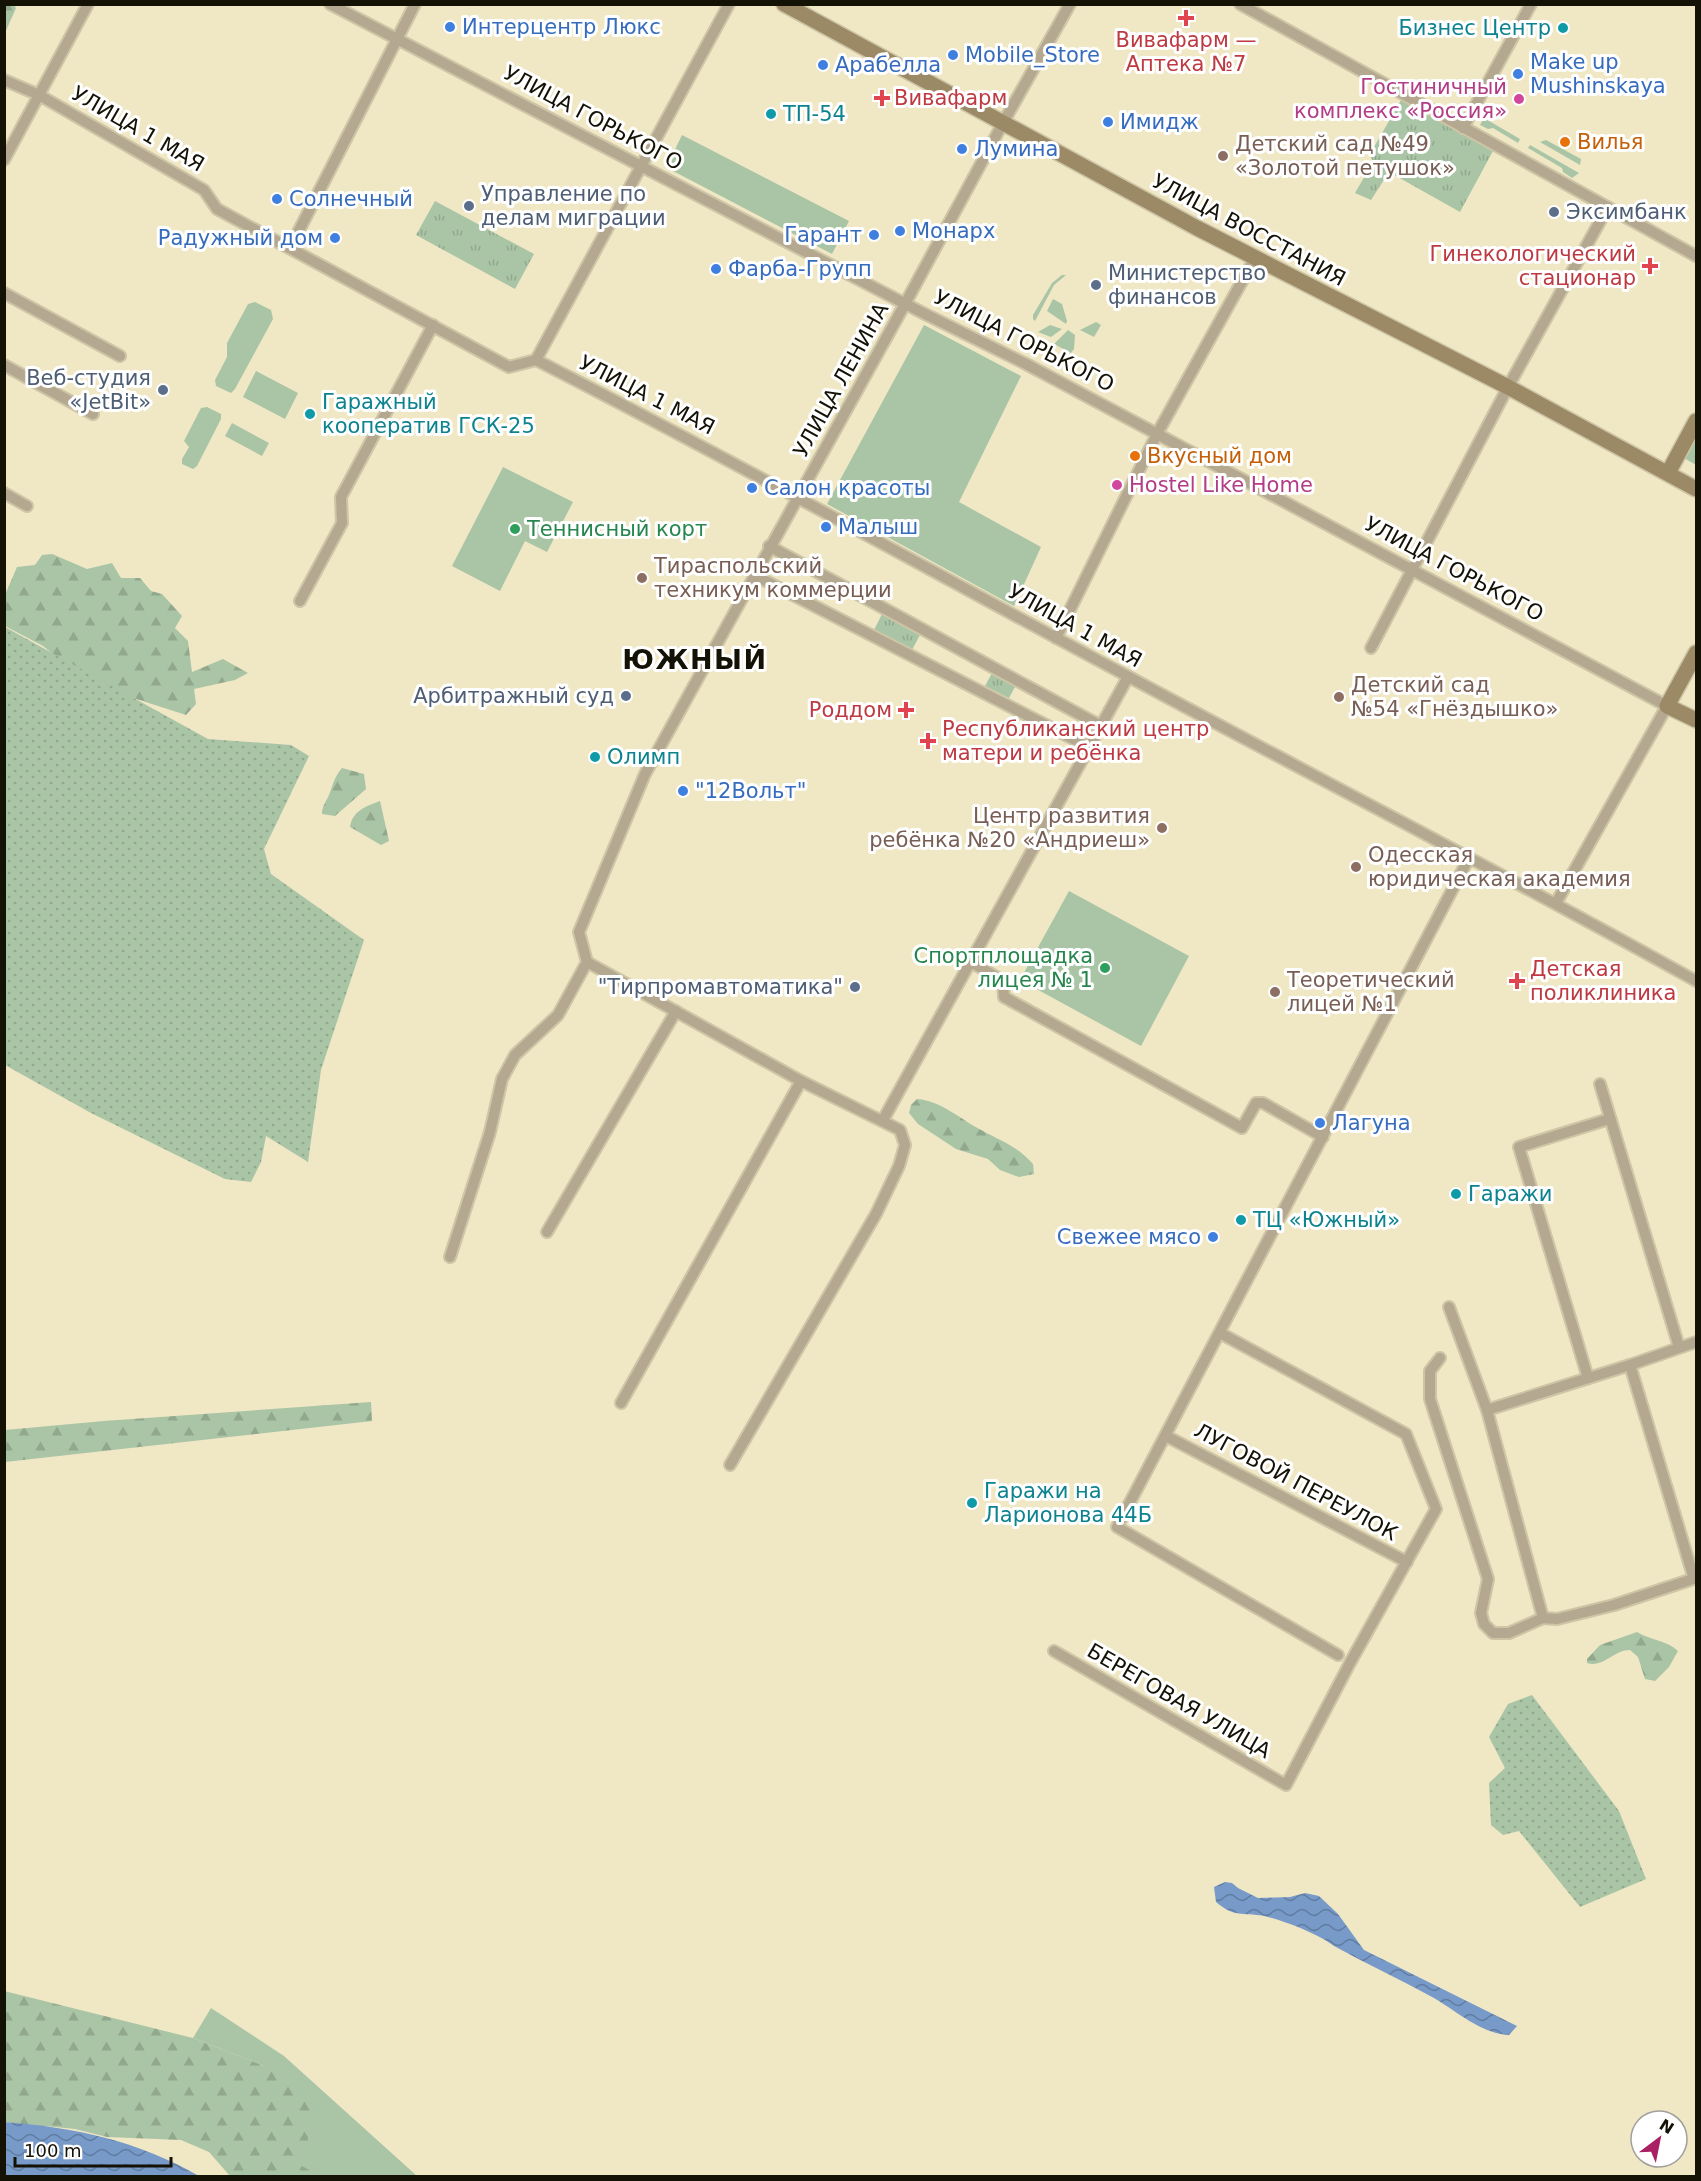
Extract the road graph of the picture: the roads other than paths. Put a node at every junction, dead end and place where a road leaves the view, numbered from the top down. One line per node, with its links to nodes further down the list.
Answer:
1 (88, 4): 11 (street)
2 (330, 4): 9 (street, УЛИЦА ГОРЬКОГО)
3 (415, 4): 9 (street)
4 (729, 4): 15 (street)
5 (784, 4): 12 (street, УЛИЦА ВОССТАНИЯ)
6 (1070, 4): 12 (street, УЛИЦА ЛЕНИНА)
7 (1240, 4): 13 (street)
8 (1531, 4): 13 (street)
9 (397, 39): 15 (street, УЛИЦА ГОРЬКОГО); 17 (street)
10 (4, 80): 11 (street, УЛИЦА 1 МАЯ)
11 (39, 95): 14 (street); 17 (street, УЛИЦА 1 МАЯ)
12 (1003, 123): 19 (street, УЛИЦА ВОССТАНИЯ); 21 (street, УЛИЦА ЛЕНИНА)
13 (1463, 128): 16 (street)
14 (4, 160)
15 (641, 167): 21 (street, УЛИЦА ГОРЬКОГО); 24 (street)
16 (1608, 207): 18 (street); 26 (street)
17 (290, 248): 22 (street, УЛИЦА 1 МАЯ)
18 (1696, 256)
19 (1255, 258): 26 (street, УЛИЦА ВОССТАНИЯ); 29 (street)
20 (4, 293): 23 (street)
21 (905, 303): 29 (street, УЛИЦА ГОРЬКОГО); 33 (street, УЛИЦА ЛЕНИНА)
22 (433, 325): 24 (street, УЛИЦА 1 МАЯ); 38 (street)
23 (120, 356)
24 (536, 360): 33 (street, УЛИЦА 1 МАЯ)
25 (4, 365): 27 (street)
26 (1508, 387): 30 (street, УЛИЦА ВОССТАНИЯ); 36 (street)
27 (93, 414)
28 (1696, 421): 30 (street)
29 (1157, 434): 36 (street, УЛИЦА ГОРЬКОГО); 39 (street)
30 (1668, 473): 31 (street, УЛИЦА ВОССТАНИЯ)
31 (1696, 485)
32 (4, 494): 34 (street)
33 (797, 497): 35 (street, УЛИЦА ЛЕНИНА); 39 (street, УЛИЦА 1 МАЯ)
34 (27, 506)
35 (769, 546): 37 (street, УЛИЦА ЛЕНИНА); 45 (street)
36 (1411, 570): 40 (street); 43 (street, УЛИЦА ГОРЬКОГО)
37 (754, 574): 46 (street); 49 (street, УЛИЦА ЛЕНИНА)
38 (300, 601)
39 (1056, 638): 42 (street, УЛИЦА 1 МАЯ)
40 (1371, 648)
41 (1696, 653): 43 (street)
42 (1128, 677): 45 (street); 47 (street, УЛИЦА 1 МАЯ)
43 (1667, 706): 44 (street, УЛИЦА ГОРЬКОГО); 48 (street)
44 (1696, 720)
45 (1101, 726): 46 (street)
46 (1089, 747): 50 (street)
47 (1469, 858): 48 (street, УЛИЦА 1 МАЯ); 57 (street)
48 (1556, 903): 51 (street, УЛИЦА 1 МАЯ)
49 (587, 962): 52 (street); 59 (street)
50 (971, 962): 56 (street); 57 (street)
51 (1696, 981)
52 (676, 1011): 53 (street); 58 (street)
53 (801, 1081): 56 (street); 67 (street)
54 (1600, 1084): 55 (street)
55 (1610, 1119): 63 (street); 66 (street)
56 (883, 1120): 70 (street)
57 (1323, 1137): 61 (street)
58 (547, 1232)
59 (450, 1257)
60 (1449, 1307): 68 (street)
61 (1220, 1334): 69 (street); 71 (street)
62 (1696, 1342): 63 (street)
63 (1679, 1347): 65 (street)
64 (1440, 1358): 73 (street)
65 (1630, 1365): 66 (street); 72 (street)
66 (1588, 1378): 68 (street)
67 (621, 1403)
68 (1487, 1410): 73 (street)
69 (1166, 1437): 71 (street, ЛУГОВОЙ ПЕРЕУЛОК); 75 (street)
70 (730, 1465)
71 (1407, 1562): 74 (street, БЕРЕГОВАЯ УЛИЦА)
72 (1695, 1578): 73 (street)
73 (1543, 1618)
74 (1054, 1651)
75 (1338, 1655)

